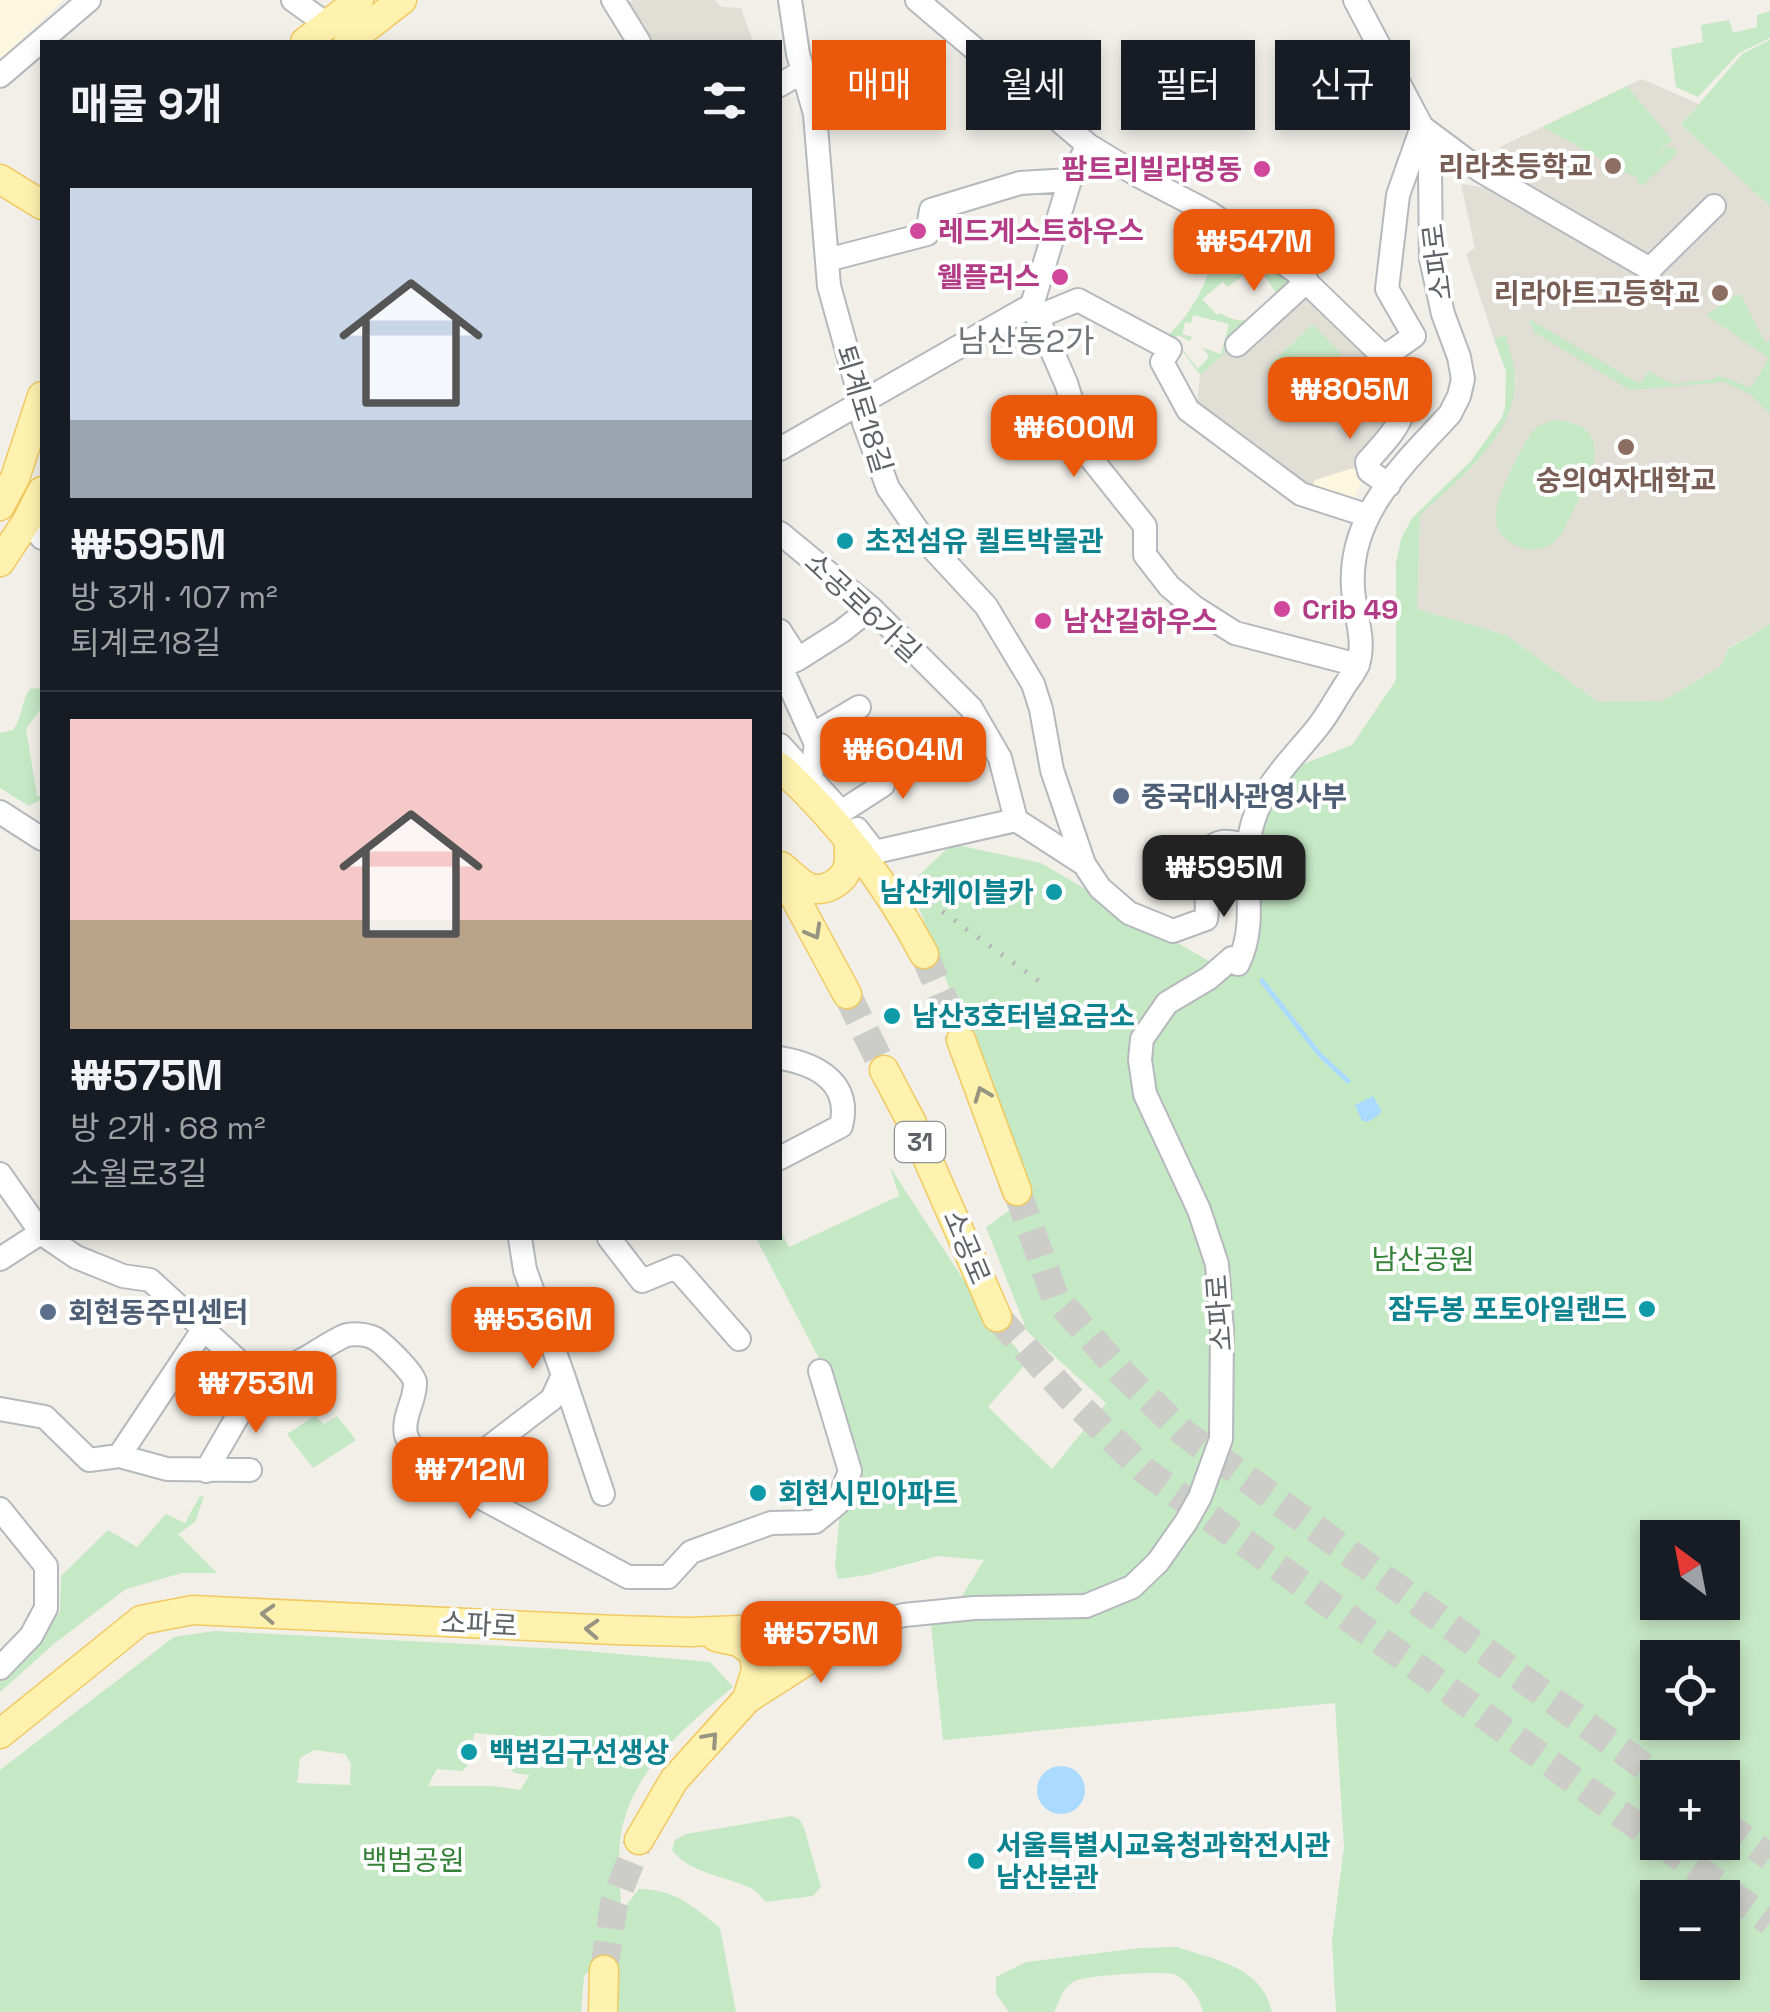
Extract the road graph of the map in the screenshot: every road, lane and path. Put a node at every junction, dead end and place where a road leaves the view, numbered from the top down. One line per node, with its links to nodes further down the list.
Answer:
1 (89, 0): 10 (street)
2 (293, 0): 9 (street)
3 (359, 0): 9 (main road)
4 (402, 0): 9 (main road)
5 (612, 0): 11 (street)
6 (790, 0): 13 (street, 퇴계로18길)
7 (917, 0): 17 (street)
8 (1354, 0): 16 (street, 소파로)
9 (344, 38)
10 (42, 40)
11 (638, 40)
12 (40, 42): 14 (street)
13 (803, 71): 15 (street); 20 (street, 퇴계로18길)
14 (0, 76)
15 (782, 84)
16 (1422, 127): 19 (street); 24 (street); 28 (street, 소파로)
17 (1088, 144): 18 (street); 21 (street)
18 (1070, 180): 20 (street); 22 (street)
19 (1714, 206)
20 (827, 260): 25 (street, 퇴계로18길)
21 (1307, 281): 23 (street); 24 (street)
22 (1034, 311): 25 (street); 31 (street); 38 (street)
23 (1236, 345)
24 (1384, 357): 28 (street)
25 (859, 401): 27 (street); 53 (street, 퇴계로18길)
26 (40, 402): 30 (main road)
27 (782, 448)
28 (1389, 484): 31 (street, 소파로)
29 (40, 502): 32 (main road)
30 (0, 506)
31 (1366, 515): 38 (street, 소파로)
32 (35, 530): 34 (main road)
33 (782, 535): 35 (street, 소공로6가길)
34 (0, 562)
35 (871, 608): 37 (street); 49 (street, 소공로6가길)
36 (782, 634): 37 (street)
37 (798, 659): 39 (street)
38 (1358, 665): 52 (street, 소파로)
39 (782, 667)
40 (782, 669): 42 (street)
41 (859, 708): 42 (street)
42 (812, 735): 46 (street)
43 (884, 744): 48 (street)
44 (782, 748): 46 (street)
45 (782, 769): 51 (main road)
46 (811, 776): 48 (street)
47 (0, 812): 50 (street)
48 (841, 812): 49 (street)
49 (1016, 820): 53 (street)
50 (40, 837)
51 (849, 841): 54 (main road); 56 (main road)
52 (1248, 845): 53 (street, 퇴계로18길); 83 (street, 소파로)
53 (1084, 864)
54 (782, 869)
55 (782, 872): 57 (main road, one-way to 57)
56 (924, 954)
57 (847, 994)
58 (960, 1040): 63 (main road, one-way to 58)
59 (782, 1058): 61 (street)
60 (884, 1070): 70 (main road, 소공로 / 31)
61 (782, 1157)
62 (0, 1174): 64 (street)
63 (1018, 1190)
64 (40, 1229)
65 (40, 1236): 69 (street)
66 (52, 1240): 71 (street)
67 (520, 1240): 75 (street)
68 (611, 1240): 72 (street)
69 (0, 1259)
70 (997, 1318)
71 (202, 1330): 74 (street); 78 (street)
72 (739, 1339)
73 (820, 1371): 77 (street)
74 (262, 1374): 77 (street); 80 (street)
75 (563, 1376): 77 (street); 81 (street)
76 (0, 1409): 78 (street)
77 (417, 1453)
78 (119, 1456): 80 (street)
79 (250, 1470): 80 (street)
80 (206, 1472)
81 (603, 1494)
82 (0, 1509): 85 (street)
83 (864, 1624): 84 (main road, 소파로); 86 (main road)
84 (690, 1632): 86 (main road); 87 (main road, 소파로, one-way to 87)
85 (0, 1668)
86 (748, 1698): 88 (main road, one-way to 86)
87 (0, 1734)
88 (639, 1840)
89 (604, 1970): 90 (main road)
90 (603, 2012)

